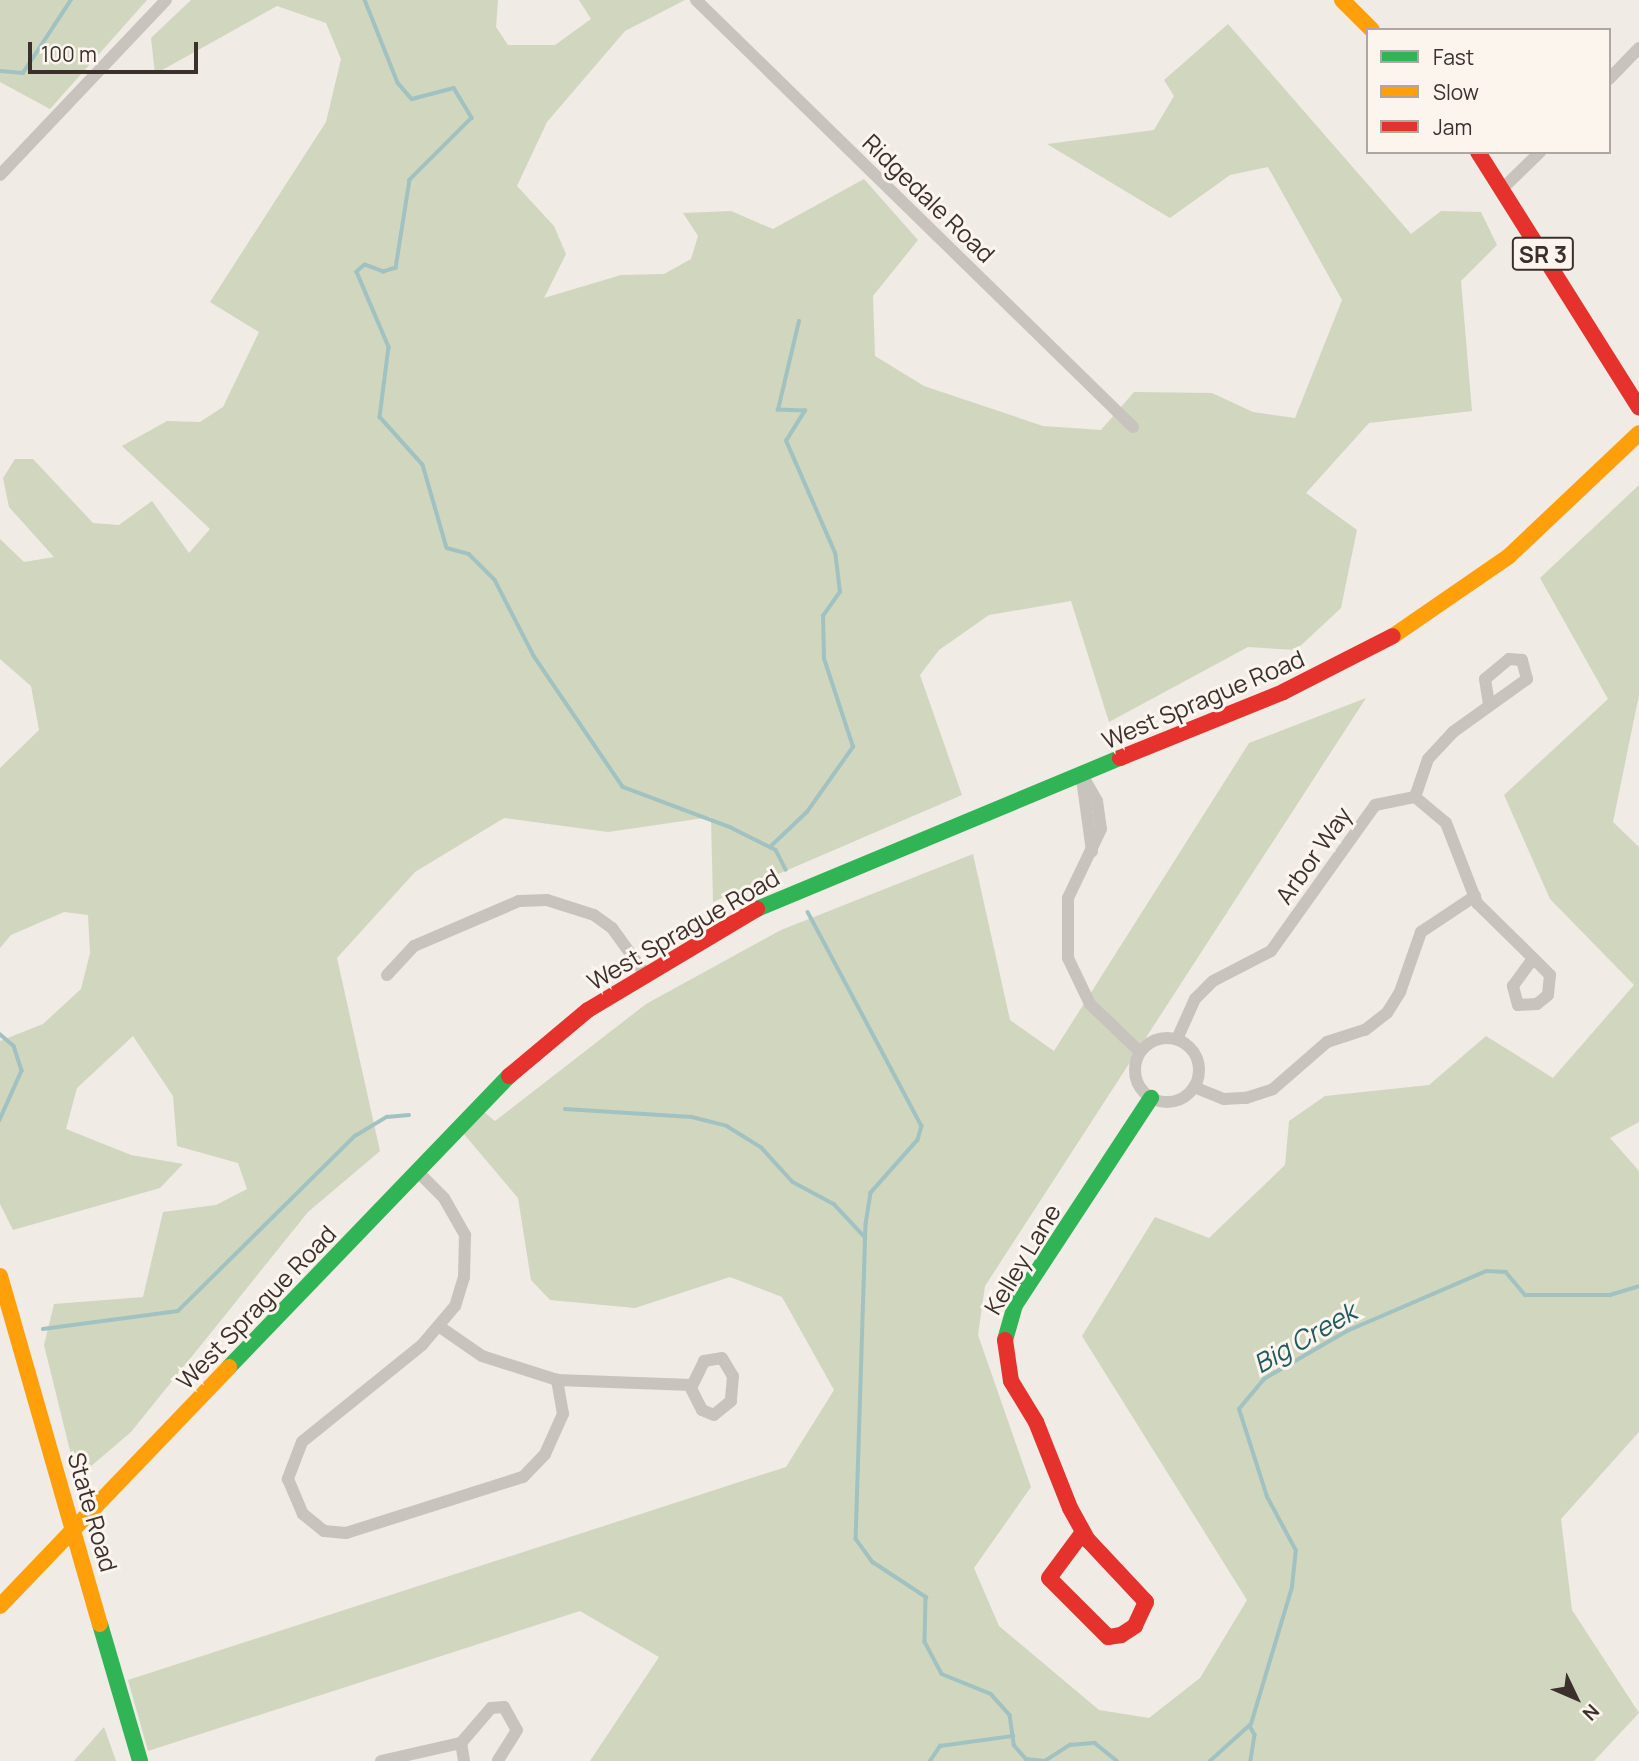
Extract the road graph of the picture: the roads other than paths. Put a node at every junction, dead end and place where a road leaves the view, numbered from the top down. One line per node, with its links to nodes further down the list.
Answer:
1 (166, 0): 9 (street)
2 (696, 0): 12 (street, Ridgedale Road)
3 (1342, 0): 4 (street)
4 (1371, 28)
5 (1639, 48): 6 (street)
6 (1611, 77)
7 (1479, 154): 10 (street, SR 3)
8 (1538, 154): 10 (street)
9 (0, 175)
10 (1502, 189): 11 (street, SR 3)
11 (1639, 408)
12 (1133, 427)
13 (1639, 433): 15 (street, West Sprague Road)
14 (1489, 703): 16 (street)
15 (1082, 775): 20 (street, West Sprague Road); 22 (street)
16 (1415, 797): 17 (street); 21 (street, Arbor Way)
17 (1475, 896): 18 (street); 23 (street)
18 (1533, 958)
19 (387, 975): 20 (street)
20 (646, 975): 25 (street, West Sprague Road)
21 (1177, 1039): 22 (street); 23 (street)
22 (1140, 1052): 24 (street)
23 (1195, 1087): 24 (street)
24 (1151, 1098): 31 (street, Kelley Lane)
25 (417, 1171): 27 (street); 30 (street, West Sprague Road)
26 (0, 1276): 30 (street, State Road)
27 (440, 1327): 28 (street); 28 (street)
28 (556, 1380): 29 (street)
29 (692, 1385): 29 (street)
30 (74, 1531): 32 (street, West Sprague Road); 34 (street, State Road)
31 (1083, 1532): 31 (street, Kelley Lane)
32 (0, 1606)
33 (461, 1743): 35 (street); 36 (street); 37 (street)
34 (141, 1761)
35 (381, 1761)
36 (464, 1761)
37 (498, 1761)

